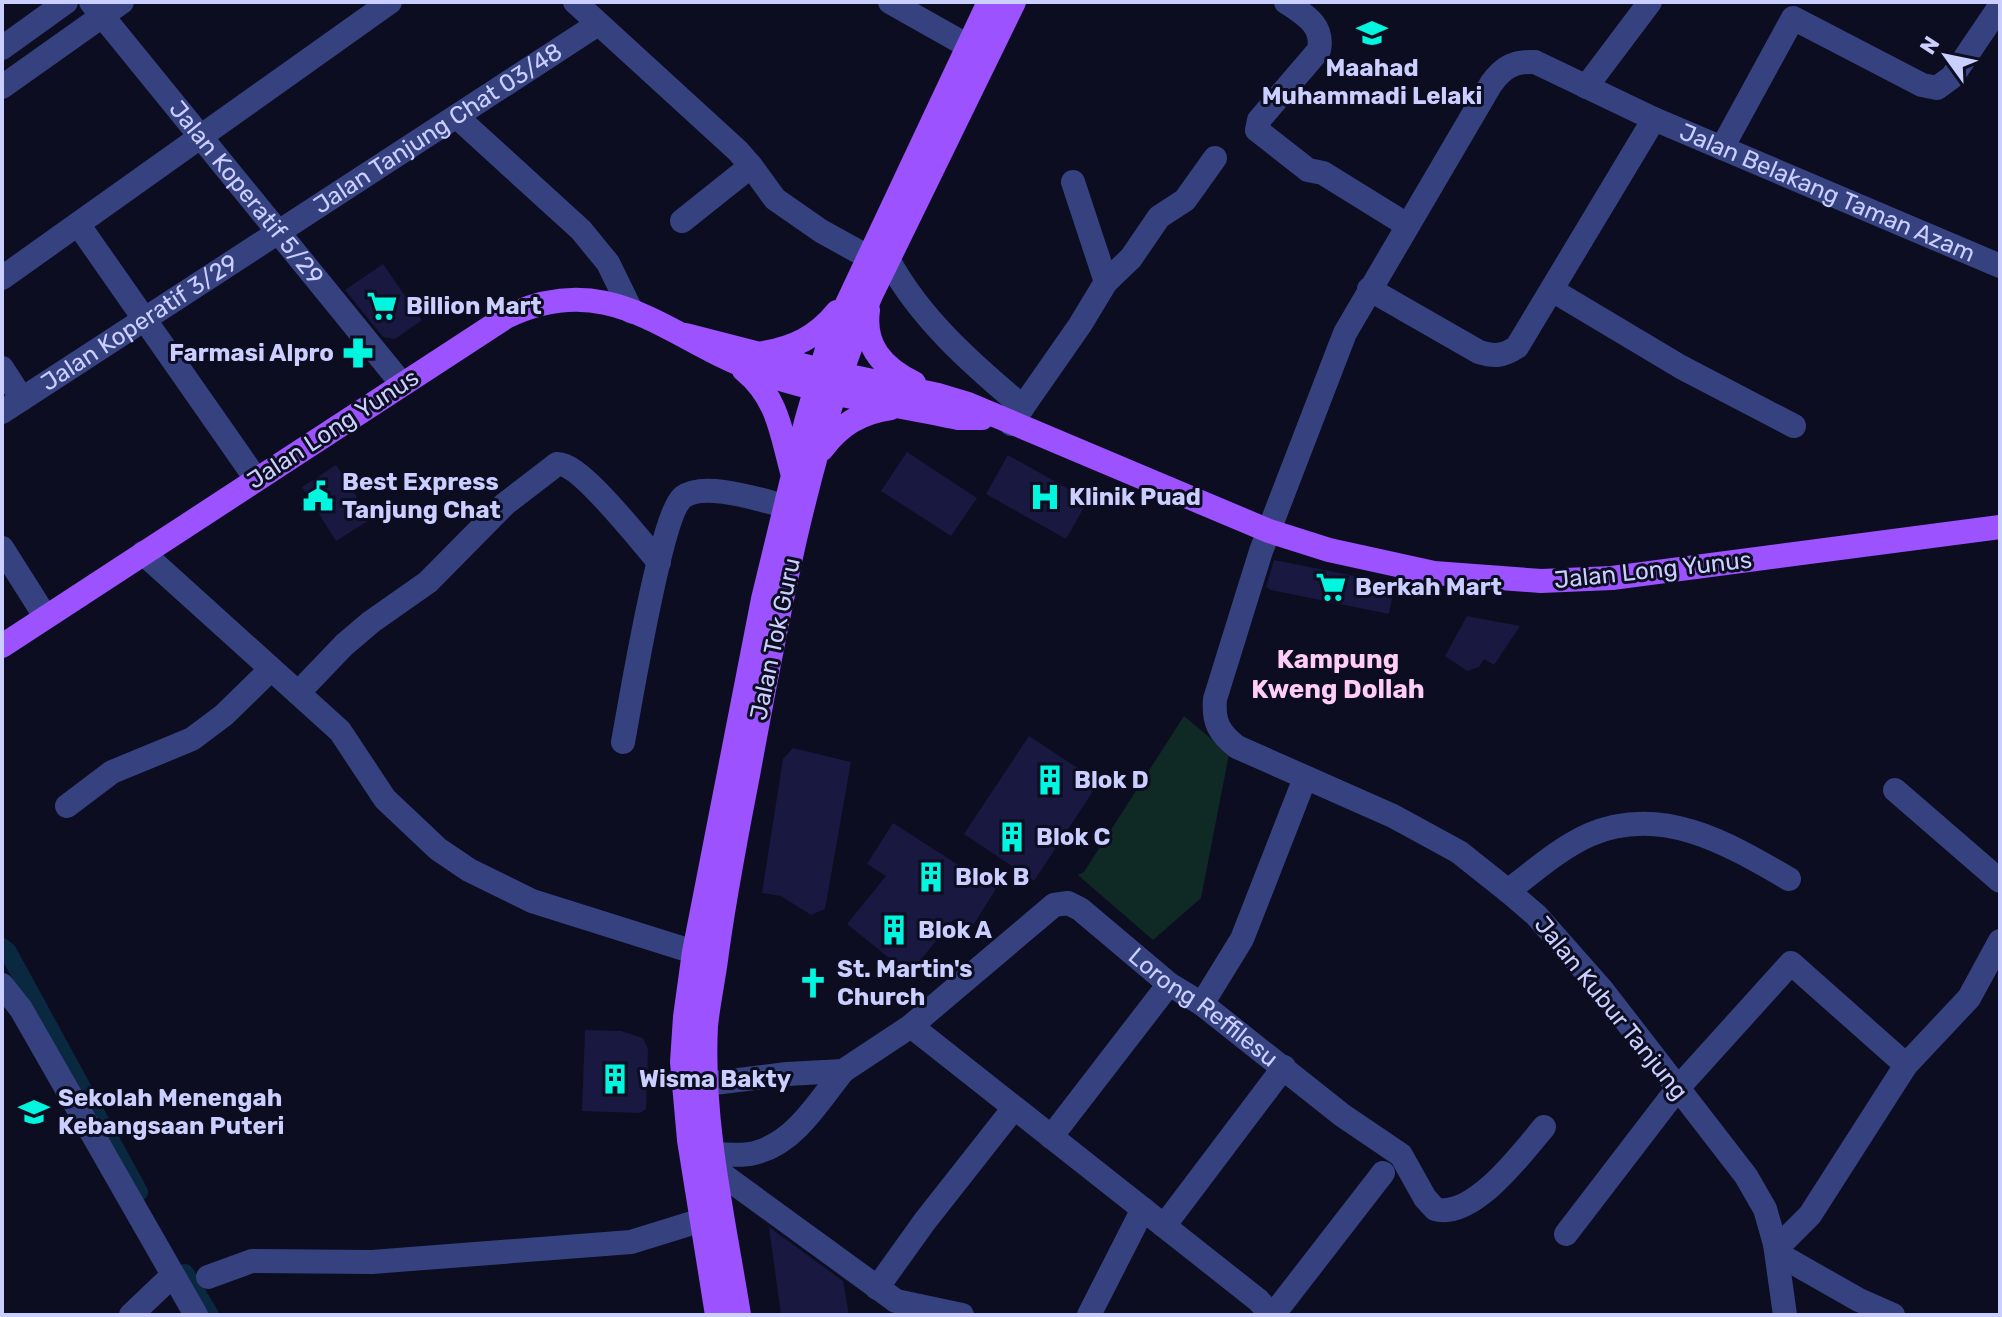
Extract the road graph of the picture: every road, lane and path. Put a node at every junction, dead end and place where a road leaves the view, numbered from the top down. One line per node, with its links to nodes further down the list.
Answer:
1 (66, 2): 14 (street)
2 (390, 2): 19 (street)
3 (575, 2): 12 (street)
4 (890, 2): 13 (street)
5 (989, 2): 13 (main road, Jalan Tok Guru)
6 (1014, 2): 28 (main road, Jalan Tok Guru)
7 (1286, 2): 26 (street)
8 (1650, 2): 16 (street)
9 (2000, 6): 11 (street)
10 (105, 7): 15 (street); 19 (street, Jalan Koperatif 5/29)
11 (1797, 10): 20 (street)
12 (598, 24): 17 (street, Jalan Tanjung Chat 03/48); 22 (street)
13 (968, 46): 28 (main road, Jalan Tok Guru)
14 (2, 48)
15 (2, 87)
16 (1586, 87): 18 (street, Jalan Belakang Taman Azam); 26 (street, Jalan Belakang Taman Azam)
17 (457, 117): 27 (street, Jalan Tanjung Chat 03/48); 35 (street)
18 (1654, 119): 20 (street, Jalan Belakang Taman Azam); 33 (street)
19 (201, 137): 25 (street); 27 (street, Jalan Koperatif 5/29)
20 (1722, 148): 29 (street, Jalan Belakang Taman Azam)
21 (1215, 158): 31 (street)
22 (751, 166): 24 (street); 28 (street)
23 (1073, 182): 31 (street)
24 (682, 221)
25 (78, 224): 30 (street); 36 (street)
26 (1407, 225): 32 (street)
27 (278, 233): 36 (street, Jalan Koperatif 3/29); 40 (street, Jalan Koperatif 5/29)
28 (878, 258): 34 (main road, Jalan Tok Guru); 43 (street)
29 (2000, 266)
30 (2, 278)
31 (1106, 282): 43 (street)
32 (1369, 289): 33 (street); 49 (street)
33 (1552, 290): 44 (street)
34 (862, 292): 37 (main road); 39 (main road, Jalan Tok Guru); 41 (main road)
35 (632, 312): 37 (main road, Jalan Long Yunus); 40 (main road, Jalan Long Yunus)
36 (145, 319): 42 (street, Jalan Koperatif 3/29); 46 (street)
37 (747, 359): 39 (main road, Jalan Long Yunus); 45 (main road)
38 (2, 368): 42 (street)
39 (829, 382): 41 (main road, Jalan Long Yunus); 45 (main road, Jalan Tok Guru)
40 (402, 384): 46 (main road, Jalan Long Yunus)
41 (930, 403): 43 (main road, Jalan Long Yunus); 45 (main road)
42 (12, 406)
43 (1010, 417): 49 (main road, Jalan Long Yunus)
44 (1794, 426)
45 (802, 475): 47 (main road, Jalan Tok Guru); 73 (main road, Jalan Tok Guru)
46 (256, 479): 51 (main road, Jalan Long Yunus)
47 (785, 506): 52 (street); 65 (main road, Jalan Tok Guru)
48 (2000, 527): 49 (main road, Jalan Long Yunus)
49 (1269, 531): 58 (street, Jalan Kubur Tanjung)
50 (2, 548): 53 (street)
51 (143, 553): 53 (main road, Jalan Long Yunus); 55 (street)
52 (659, 562): 56 (street); 57 (street)
53 (45, 616): 54 (main road, Jalan Long Yunus)
54 (2, 646)
55 (270, 670): 56 (street); 60 (street)
56 (298, 693): 65 (street)
57 (623, 742)
58 (1305, 778): 63 (street, Jalan Kubur Tanjung); 68 (street)
59 (1895, 790): 62 (street)
60 (67, 806)
61 (1789, 879): 63 (street)
62 (2000, 881)
63 (1508, 891): 74 (street, Jalan Kubur Tanjung)
64 (2000, 941): 70 (street)
65 (694, 952): 81 (main road, Jalan Tok Guru)
66 (1169, 984): 68 (street, Lorong Reffilesu); 69 (street, Lorong Reffilesu); 77 (street)
67 (2, 985): 85 (street)
68 (1202, 1004): 71 (street, Lorong Reffilesu)
69 (911, 1026): 72 (street, Lorong Reffilesu); 75 (street)
70 (1906, 1065): 74 (street); 84 (street)
71 (1284, 1067): 76 (street, Lorong Reffilesu); 82 (street)
72 (843, 1071): 73 (street); 78 (street, Lorong Reffilesu)
73 (706, 1084): 78 (main road, Jalan Tok Guru)
74 (1678, 1088): 83 (street); 84 (street, Jalan Kubur Tanjung)
75 (1014, 1108): 77 (street); 87 (street)
76 (1544, 1127)
77 (1051, 1137): 80 (street)
78 (715, 1162): 87 (street); 91 (main road, Jalan Tok Guru)
79 (1383, 1173): 94 (street)
80 (1143, 1209): 82 (street); 93 (street)
81 (702, 1220): 86 (street); 90 (main road, Jalan Tok Guru)
82 (1164, 1226): 94 (street)
83 (1566, 1234)
84 (1776, 1249): 95 (street, Jalan Kubur Tanjung); 96 (street)
85 (172, 1276): 88 (street); 89 (street)
86 (208, 1277)
87 (877, 1288): 92 (street)
88 (131, 1315)
89 (196, 1315)
90 (717, 1315)
91 (739, 1315)
92 (962, 1315)
93 (1089, 1315)
94 (1272, 1315)
95 (1785, 1315)
96 (1893, 1315)

